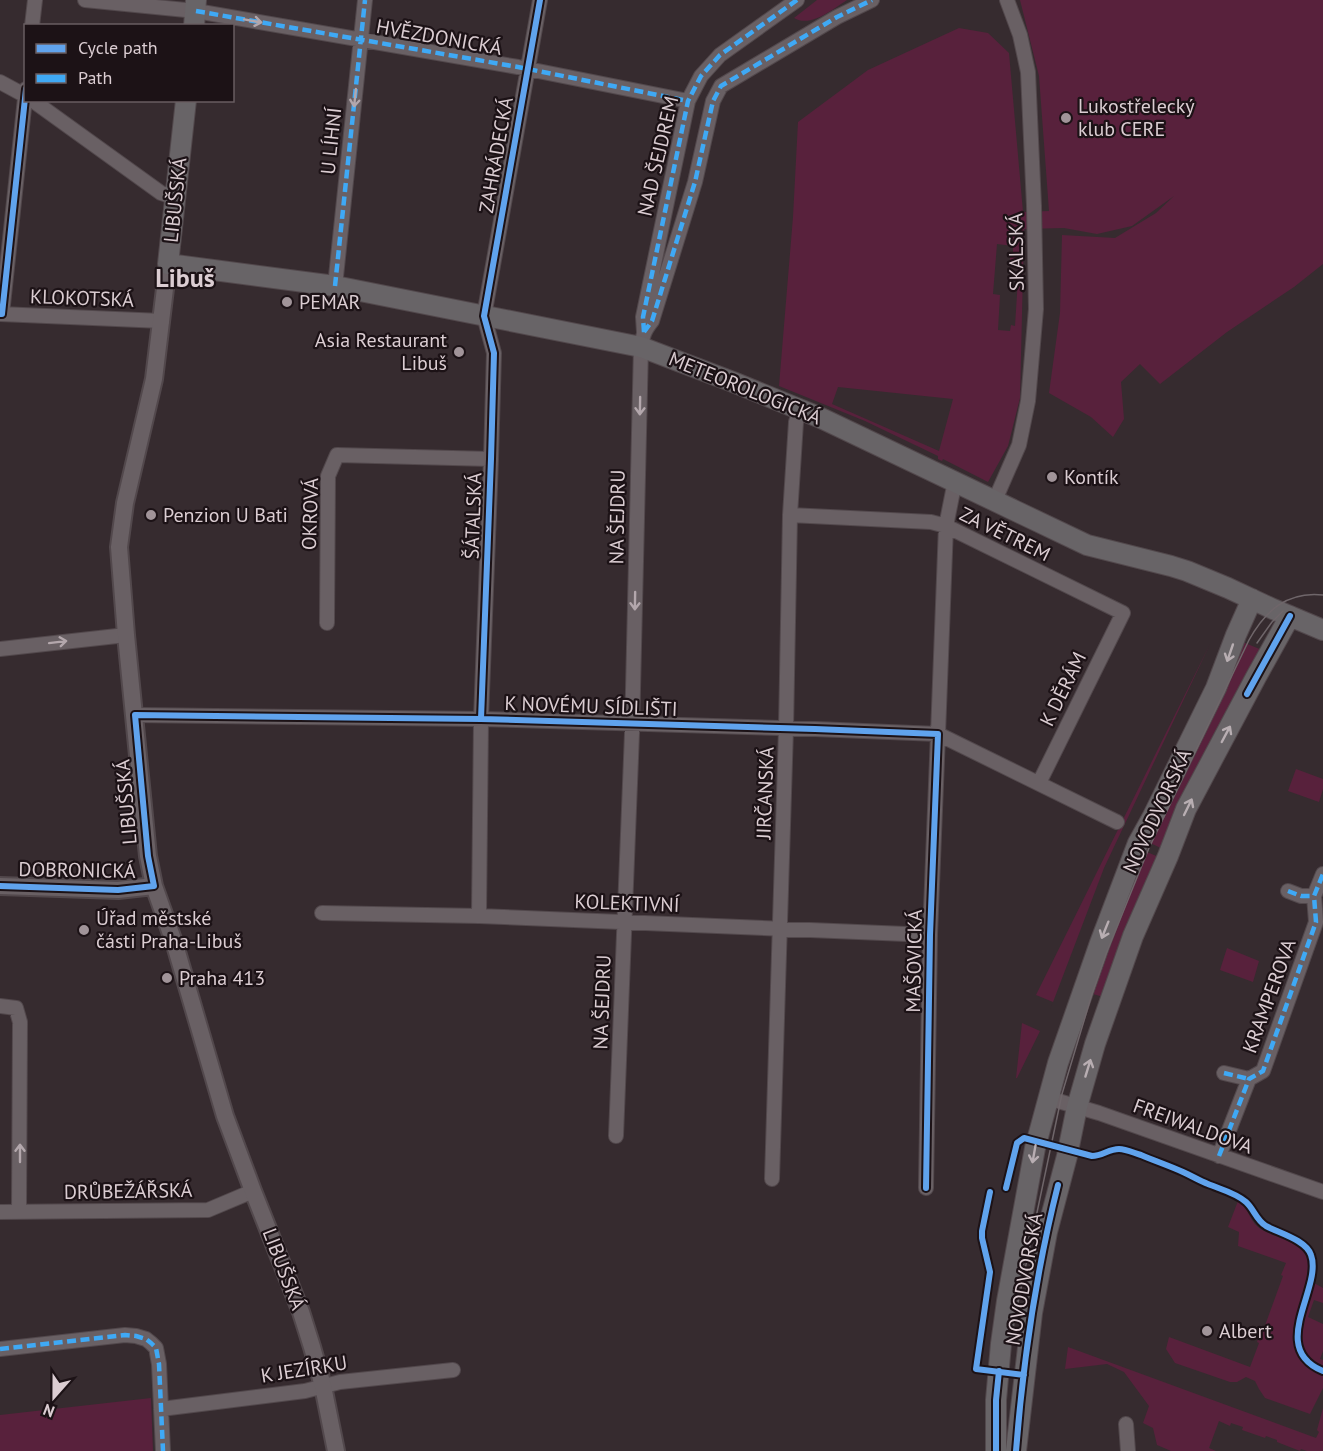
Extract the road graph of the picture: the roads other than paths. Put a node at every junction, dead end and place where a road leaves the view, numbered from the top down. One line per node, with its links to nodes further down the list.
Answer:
1 (34, 0): 9 (street)
2 (85, 0): 8 (street, HVĚZDONICKÁ)
3 (365, 0): 10 (street, U LÍHNÍ)
4 (540, 0): 11 (street, ZAHRÁDECKÁ)
5 (797, 0): 14 (street, NAD ŠEJDREM)
6 (872, 0): 24 (street, NA ŠEJDRU)
7 (1007, 0): 28 (street, SKALSKÁ)
8 (195, 12): 10 (street, HVĚZDONICKÁ, one-way to 10)
9 (32, 24)
10 (361, 40): 11 (street, HVĚZDONICKÁ); 20 (street, U LÍHNÍ, one-way to 20)
11 (528, 69): 14 (street, HVĚZDONICKÁ); 22 (street, ZAHRÁDECKÁ)
12 (0, 82): 13 (street)
13 (24, 95)
14 (688, 101): 24 (street, NAD ŠEJDREM)
15 (24, 102): 21 (street)
16 (35, 102): 18 (street)
17 (186, 102): 18 (main road, LIBUŠSKÁ)
18 (176, 198): 19 (main road, LIBUŠSKÁ)
19 (168, 264): 20 (main road, METEOROLOGICKÁ); 23 (street, LIBUŠSKÁ)
20 (335, 286): 22 (main road, METEOROLOGICKÁ)
21 (1, 314): 23 (street, KLOKOTSKÁ)
22 (484, 316): 24 (main road, METEOROLOGICKÁ); 26 (street, ŠÁTALSKÁ)
23 (162, 321): 36 (street, LIBUŠSKÁ)
24 (642, 340): 25 (main road, METEOROLOGICKÁ); 40 (street, NA ŠEJDRU, one-way to 40)
25 (800, 410): 27 (main road, METEOROLOGICKÁ); 29 (street, JIRČANSKÁ)
26 (491, 459): 34 (street, OKROVÁ); 39 (street, ŠÁTALSKÁ)
27 (955, 481): 28 (main road, METEOROLOGICKÁ); 30 (street, MAŠOVICKÁ)
28 (995, 500): 31 (main road, METEOROLOGICKÁ)
29 (790, 515): 30 (street, ZA VĚTREM); 41 (street, JIRČANSKÁ)
30 (946, 526): 32 (street, ZA VĚTREM); 42 (street, MAŠOVICKÁ)
31 (1252, 599): 33 (main road, METEOROLOGICKÁ); 58 (main road, NOVODVORSKÁ, one-way to 58)
32 (1123, 613): 43 (street, K DĚRÁM)
33 (1290, 616): 35 (main road, METEOROLOGICKÁ); 59 (main road, NOVODVORSKÁ, one-way to 33)
34 (327, 623)
35 (1323, 630)
36 (126, 635): 37 (street, one-way to 36); 38 (street, LIBUŠSKÁ)
37 (0, 649)
38 (135, 715): 39 (street, K NOVÉMU SÍDLIŠTI); 47 (street, LIBUŠSKÁ)
39 (481, 719): 40 (street, K NOVÉMU SÍDLIŠTI); 51 (street, ŠÁTALSKÁ)
40 (632, 724): 41 (street, K NOVÉMU SÍDLIŠTI); 52 (street, NA ŠEJDRU)
41 (786, 729): 42 (street, K NOVÉMU SÍDLIŠTI); 53 (street, JIRČANSKÁ)
42 (938, 734): 43 (street, K NOVÉMU SÍDLIŠTI); 54 (street, MAŠOVICKÁ)
43 (1039, 783): 44 (street, K NOVÉMU SÍDLIŠTI)
44 (1117, 822)
45 (1323, 874): 49 (street, KRAMPEROVA)
46 (0, 886): 47 (street, DOBRONICKÁ)
47 (154, 886): 64 (street, LIBUŠSKÁ)
48 (1288, 891): 49 (street)
49 (1314, 896): 57 (street, KRAMPEROVA)
50 (322, 913): 51 (street, KOLEKTIVNÍ)
51 (479, 916): 52 (street, KOLEKTIVNÍ)
52 (624, 923): 53 (street, KOLEKTIVNÍ); 60 (street, NA ŠEJDRU)
53 (780, 928): 54 (street, KOLEKTIVNÍ); 62 (street, JIRČANSKÁ)
54 (930, 934): 63 (street, MAŠOVICKÁ)
55 (0, 1006): 66 (street, one-way to 55)
56 (1224, 1073): 57 (street)
57 (1249, 1079): 61 (street, KRAMPEROVA)
58 (1048, 1098): 59 (street, FREIWALDOVA); 75 (main road, NOVODVORSKÁ, one-way to 75)
59 (1077, 1107): 61 (street, FREIWALDOVA); 76 (main road, NOVODVORSKÁ)
60 (616, 1136)
61 (1219, 1156): 65 (street, FREIWALDOVA)
62 (771, 1179)
63 (926, 1188)
64 (253, 1191): 66 (street, DRŮBEŽÁŘSKÁ); 70 (street, LIBUŠSKÁ)
65 (1323, 1192)
66 (20, 1211): 67 (street, DRŮBEŽÁŘSKÁ)
67 (0, 1212)
68 (0, 1349): 71 (street)
69 (453, 1370): 70 (street, K JEZÍRKU)
70 (323, 1386): 71 (street, K JEZÍRKU); 74 (street, LIBUŠSKÁ)
71 (161, 1409): 73 (street)
72 (1126, 1424): 77 (street)
73 (163, 1451)
74 (336, 1451)
75 (996, 1451)
76 (1016, 1451)
77 (1128, 1451)

